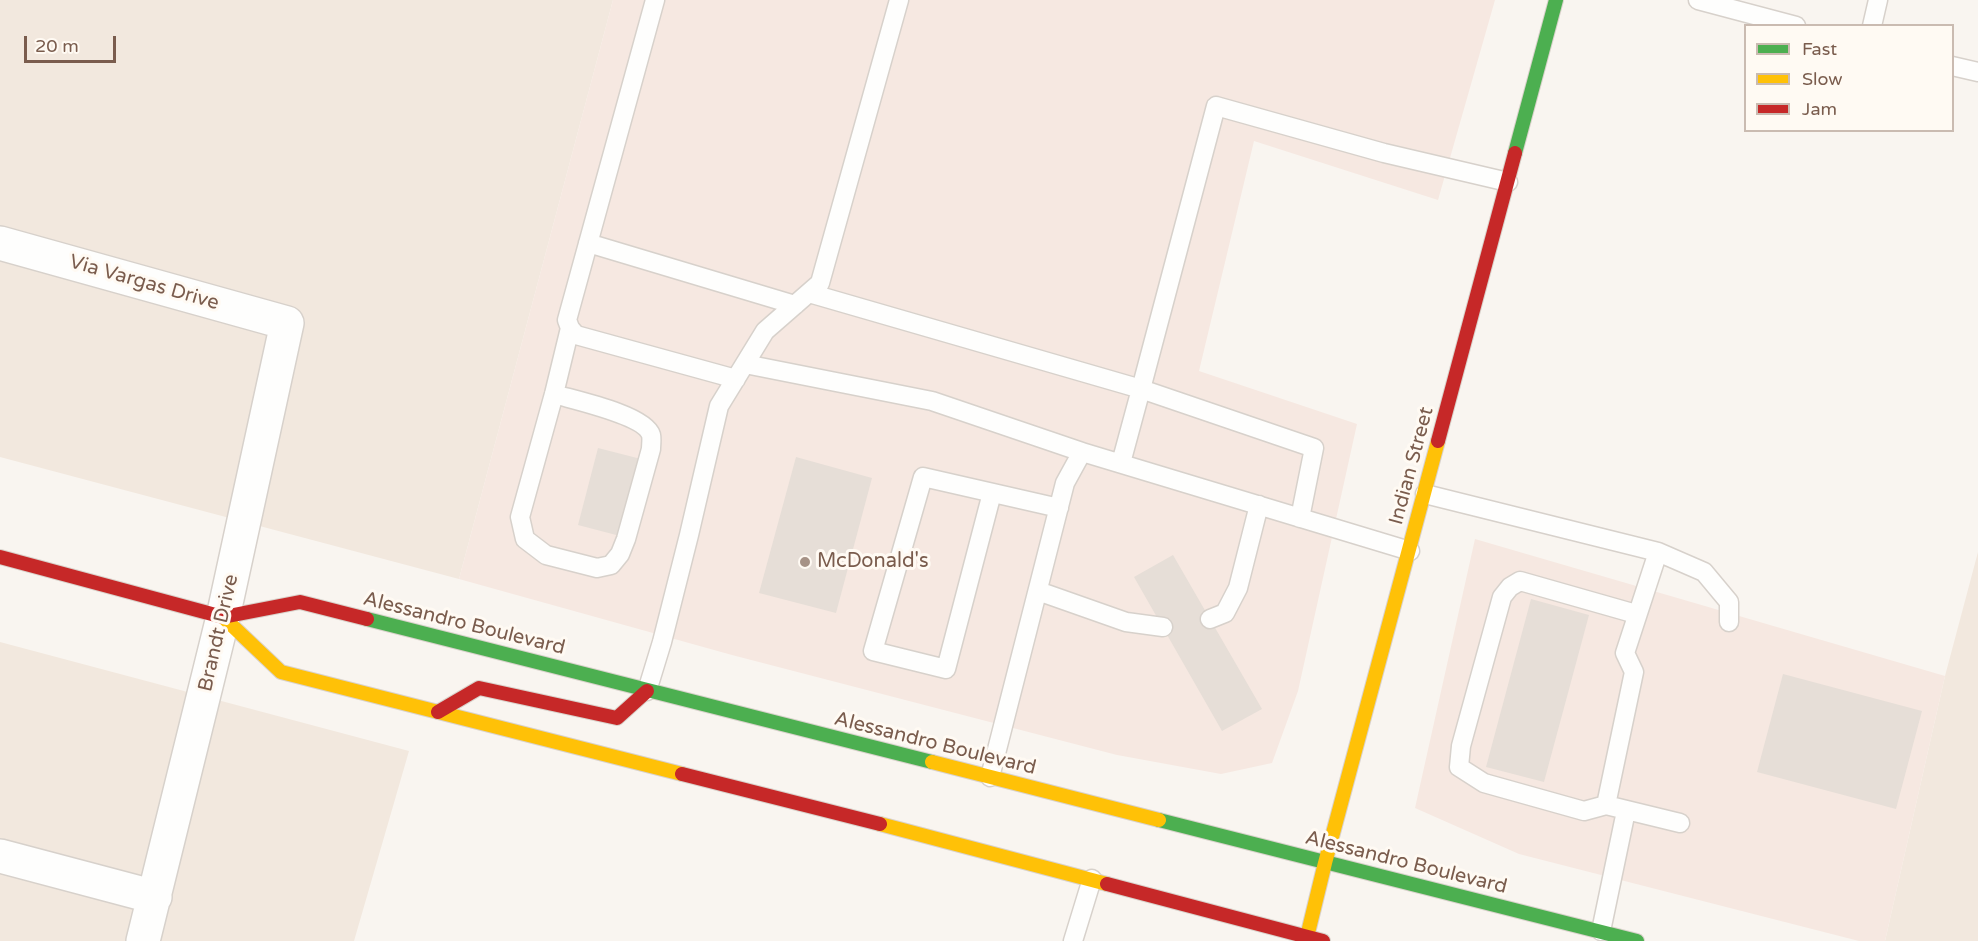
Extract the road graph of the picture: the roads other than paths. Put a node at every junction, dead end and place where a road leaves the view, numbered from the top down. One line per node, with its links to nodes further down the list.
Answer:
1 (656, 0): 13 (lane)
2 (899, 0): 14 (lane)
3 (1556, 0): 11 (main road, Indian Street)
4 (1698, 0): 6 (lane)
5 (1878, 0): 8 (lane)
6 (1753, 7): 7 (lane)
7 (1791, 24)
8 (1872, 24)
9 (1954, 66): 10 (lane)
10 (1978, 72)
11 (1508, 182): 19 (lane); 24 (main road, Indian Street)
12 (0, 243): 16 (street, Via Vargas Drive)
13 (588, 243): 15 (lane); 17 (lane)
14 (809, 292): 15 (lane); 19 (lane)
15 (795, 305): 18 (lane)
16 (287, 323): 33 (street, Brandt Drive)
17 (570, 328): 18 (lane); 20 (lane)
18 (741, 371): 21 (lane); 37 (lane)
19 (1141, 389): 22 (lane); 27 (lane)
20 (554, 394): 20 (lane)
21 (1083, 452): 22 (lane); 26 (lane)
22 (1121, 464): 25 (lane)
23 (992, 493): 23 (lane); 26 (lane)
24 (1425, 494): 28 (main road, Indian Street); 29 (lane)
25 (1259, 505): 27 (lane); 34 (lane)
26 (1059, 508): 31 (lane)
27 (1300, 518): 28 (lane)
28 (1410, 551): 44 (main road, Indian Street)
29 (1658, 552): 32 (lane); 35 (lane)
30 (0, 557): 33 (main road, Alessandro Boulevard)
31 (1038, 591): 36 (lane); 39 (lane)
32 (1636, 614): 40 (lane); 40 (lane)
33 (223, 617): 37 (main road, Alessandro Boulevard); 38 (main road, Alessandro Boulevard); 46 (street, Brandt Drive)
34 (1210, 620)
35 (1729, 622)
36 (1163, 627)
37 (647, 691): 38 (main road); 39 (main road, Alessandro Boulevard)
38 (438, 712): 45 (main road, Alessandro Boulevard)
39 (990, 777): 44 (main road, Alessandro Boulevard)
40 (1606, 805): 41 (lane)
41 (1626, 811): 42 (lane); 47 (lane)
42 (1680, 823)
43 (0, 856): 46 (street)
44 (1325, 863): 47 (main road, Alessandro Boulevard); 48 (main road, Indian Street)
45 (1092, 879): 48 (main road, Alessandro Boulevard); 50 (lane)
46 (155, 897): 49 (street, Brandt Drive)
47 (1601, 931): 52 (main road, Alessandro Boulevard)
48 (1306, 939): 51 (main road, Alessandro Boulevard)
49 (143, 941)
50 (1073, 941)
51 (1323, 941)
52 (1636, 941)

